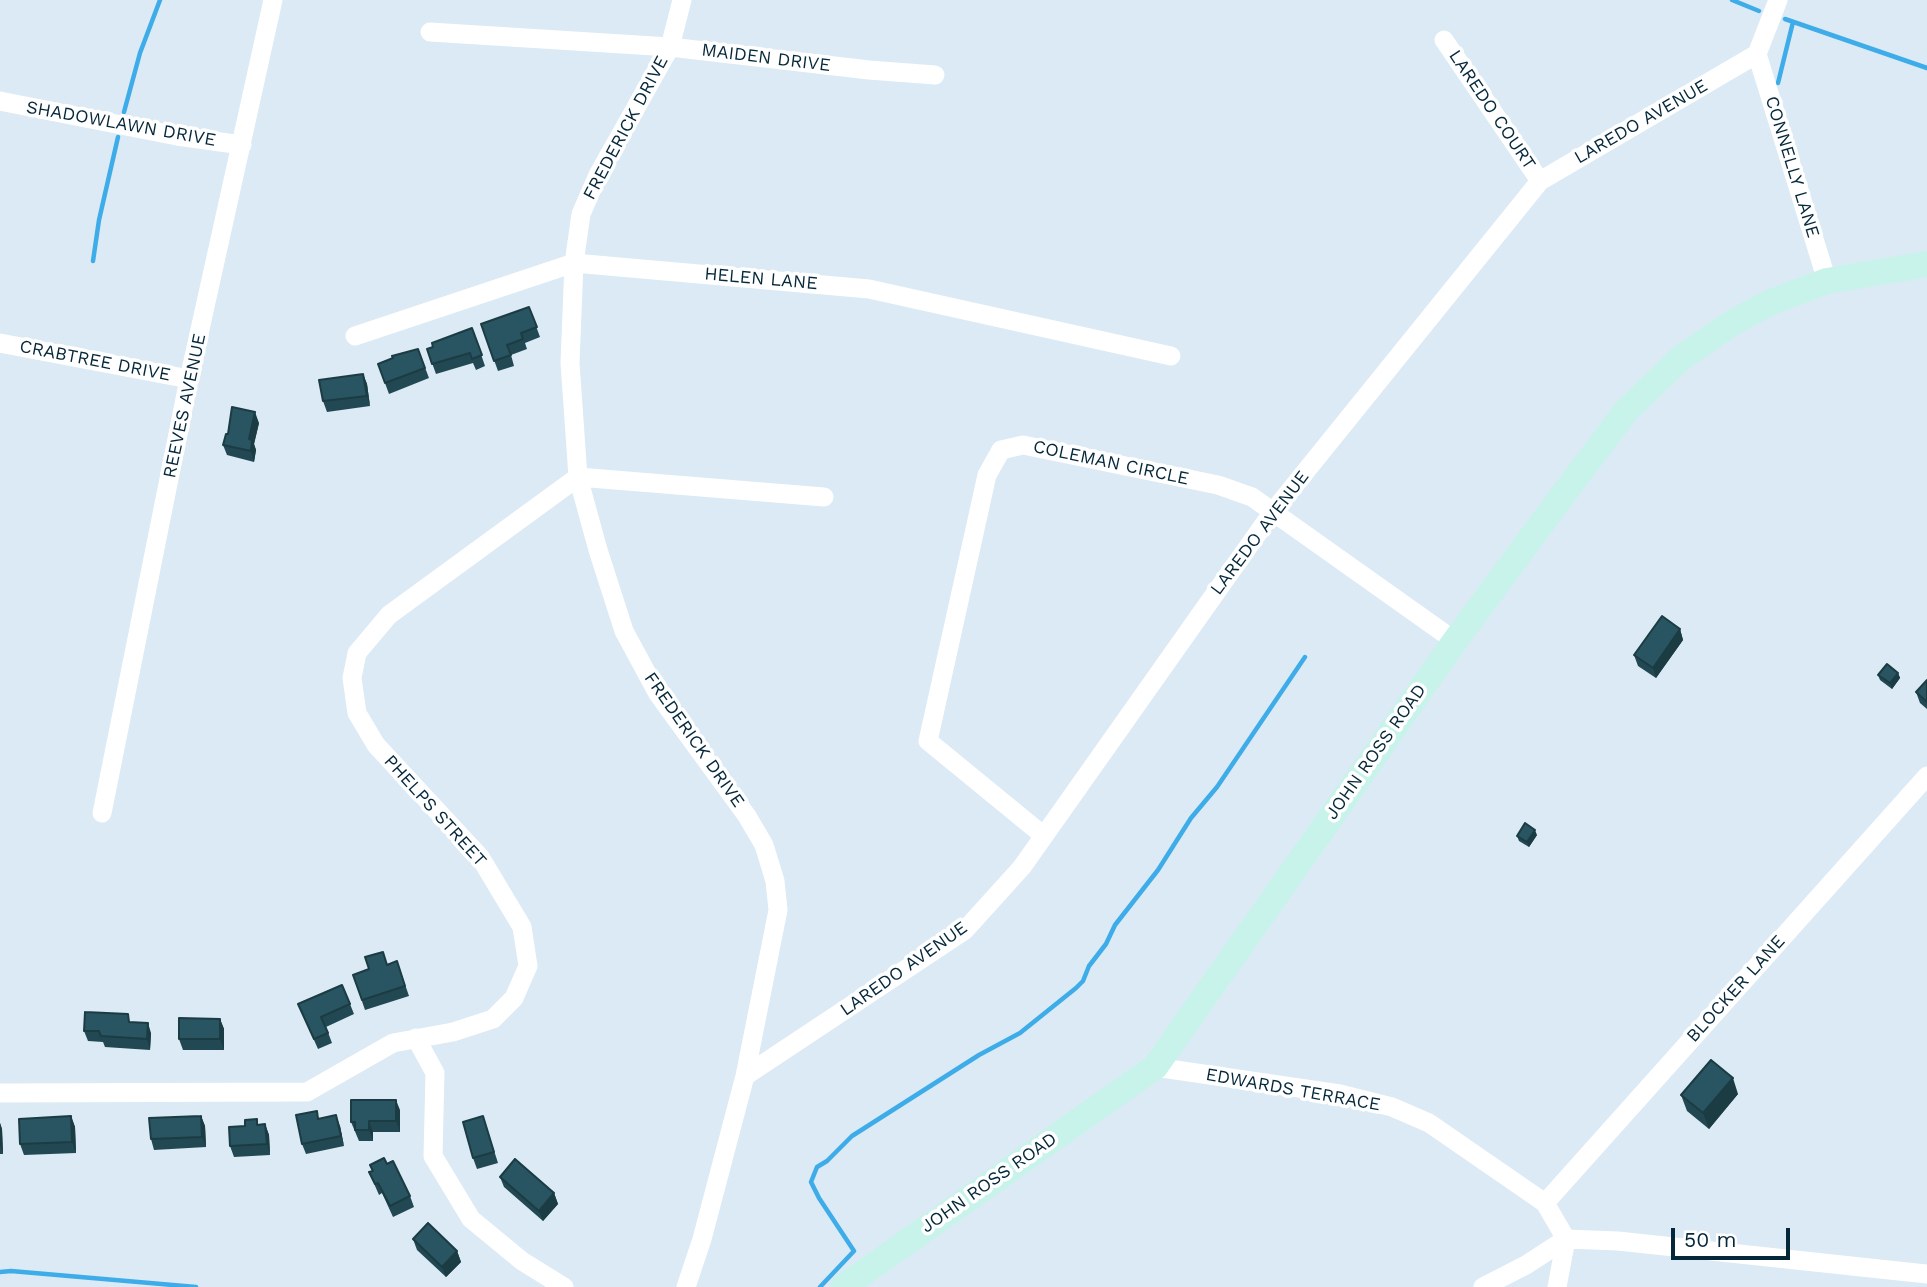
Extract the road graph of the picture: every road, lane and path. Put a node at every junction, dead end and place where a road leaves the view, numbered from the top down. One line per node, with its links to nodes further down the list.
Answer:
1 (273, 0): 10 (street, REEVES AVENUE)
2 (682, 0): 6 (street, FREDERICK DRIVE)
3 (1777, 0): 7 (street)
4 (430, 32): 6 (street, MAIDEN DRIVE)
5 (1444, 40): 11 (street, LAREDO COURT)
6 (670, 47): 8 (street, MAIDEN DRIVE); 12 (street, FREDERICK DRIVE)
7 (1757, 54): 11 (street, LAREDO AVENUE); 14 (street, CONNELLY LANE)
8 (935, 75)
9 (0, 101): 10 (street, SHADOWLAWN DRIVE)
10 (242, 145): 18 (street, REEVES AVENUE)
11 (1540, 181): 21 (street, LAREDO AVENUE)
12 (574, 263): 15 (street, HELEN LANE); 17 (street, HELEN LANE); 19 (street, FREDERICK DRIVE)
13 (1927, 264): 14 (street, JOHN ROSS ROAD)
14 (1827, 281): 22 (street, JOHN ROSS ROAD)
15 (355, 336)
16 (0, 343): 18 (street, CRABTREE DRIVE)
17 (1171, 356)
18 (189, 379): 24 (street, REEVES AVENUE)
19 (578, 477): 20 (street); 26 (street, PHELPS STREET); 28 (street, FREDERICK DRIVE)
20 (824, 497)
21 (1272, 513): 22 (street, COLEMAN CIRCLE); 25 (street, LAREDO AVENUE); 25 (street, COLEMAN CIRCLE)
22 (1455, 641): 27 (street, JOHN ROSS ROAD)
23 (1927, 776): 30 (street, BLOCKER LANE)
24 (102, 813)
25 (1044, 836): 28 (street, LAREDO AVENUE)
26 (416, 1038): 29 (street, PHELPS STREET); 33 (street)
27 (1155, 1067): 30 (street, EDWARDS TERRACE); 35 (street, JOHN ROSS ROAD)
28 (745, 1076): 34 (street, FREDERICK DRIVE)
29 (0, 1093)
30 (1545, 1203): 31 (street, EDWARDS TERRACE)
31 (1566, 1239): 32 (street); 36 (street); 37 (street)
32 (1927, 1274)
33 (564, 1287)
34 (687, 1287)
35 (844, 1287)
36 (1483, 1287)
37 (1557, 1287)

